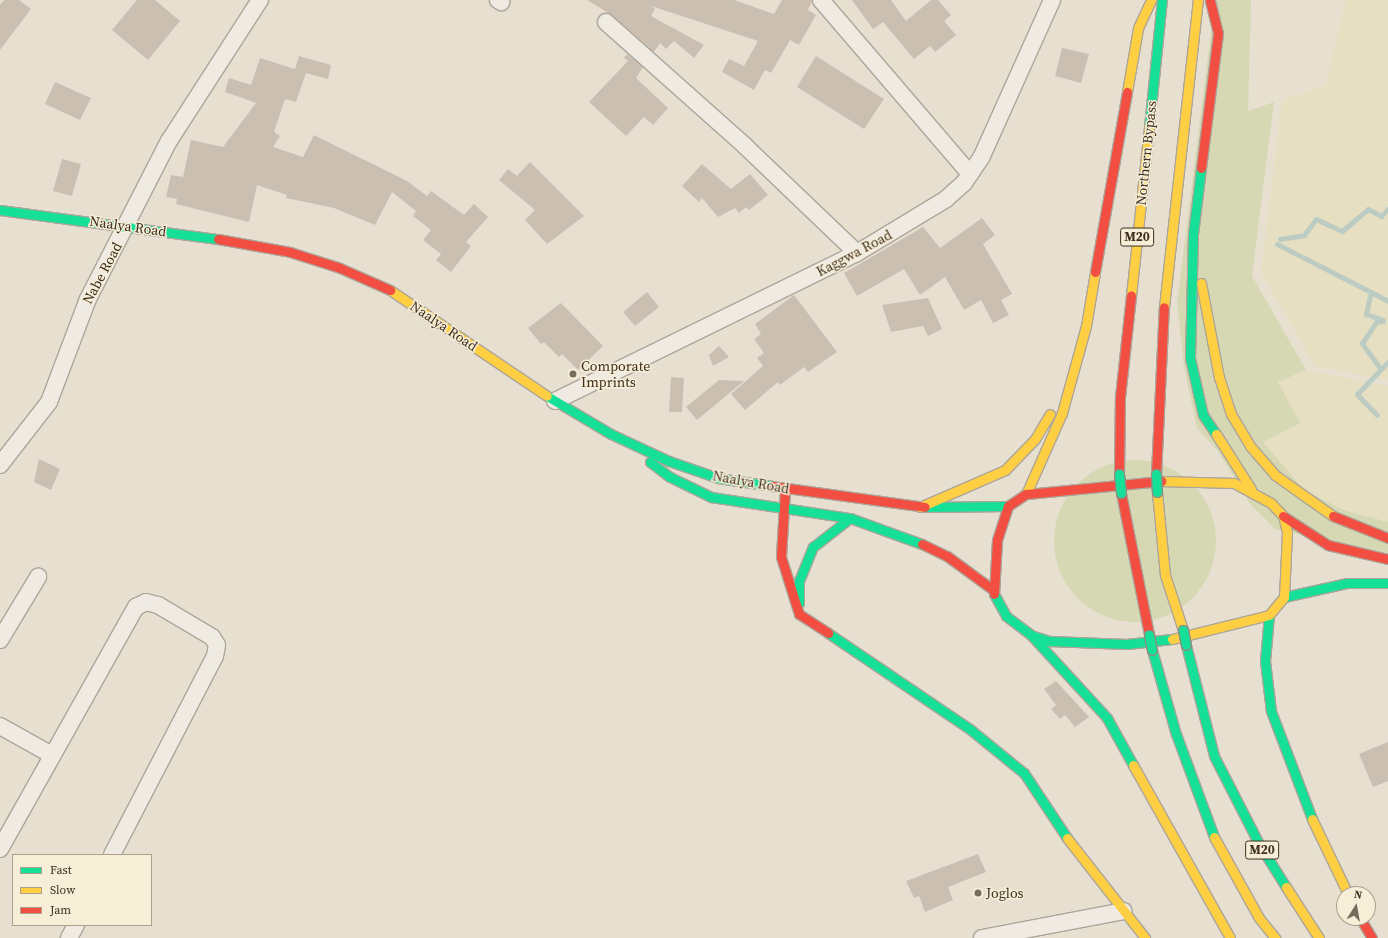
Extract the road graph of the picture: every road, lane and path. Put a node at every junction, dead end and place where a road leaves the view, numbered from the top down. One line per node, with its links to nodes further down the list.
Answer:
1 (260, 0): 11 (street, Nabe Road)
2 (821, 0): 9 (street)
3 (1052, 0): 9 (street, Kaggwa Road)
4 (1151, 0): 14 (main road)
5 (1162, 0): 48 (main road, Northern Bypass / M20, bridge)
6 (1198, 0): 49 (main road, M20, bridge)
7 (1210, 0): 12 (main road)
8 (606, 22): 13 (street)
9 (970, 174): 13 (street, Kaggwa Road)
10 (0, 210): 11 (main road, Naalya Road)
11 (127, 225): 15 (main road, Naalya Road); 17 (street, Nabe Road)
12 (1193, 234): 19 (main road); 26 (main road)
13 (857, 253): 15 (street, Kaggwa Road)
14 (1072, 377): 20 (main road); 22 (main road)
15 (555, 401): 16 (main road, Naalya Road)
16 (611, 434): 18 (main road, Naalya Road); 23 (main road)
17 (0, 465)
18 (786, 489): 22 (main road, Naalya Road); 23 (main road)
19 (1251, 489): 20 (main road); 24 (main road)
20 (1026, 494): 21 (main road)
21 (1008, 506): 22 (main road, Naalya Road); 30 (main road)
22 (920, 507)
23 (782, 508): 25 (main road); 32 (main road)
24 (1283, 516): 27 (main road); 31 (main road)
25 (850, 518): 30 (main road); 32 (main road)
26 (1388, 538)
27 (1388, 559)
28 (38, 577): 35 (street)
29 (1388, 584): 31 (main road)
30 (992, 589): 34 (main road)
31 (1284, 597): 33 (main road)
32 (799, 614): 41 (main road)
33 (1269, 615): 34 (main road); 40 (main road)
34 (1031, 635): 47 (main road)
35 (0, 640)
36 (0, 726): 37 (street)
37 (52, 755): 38 (street); 39 (street)
38 (0, 849)
39 (113, 854)
40 (1344, 886)
41 (1123, 911): 45 (street); 46 (main road)
42 (75, 926): 44 (street)
43 (1365, 926): 50 (main road)
44 (69, 938)
45 (982, 938)
46 (1145, 938)
47 (1230, 938)
48 (1275, 938)
49 (1319, 938)
50 (1372, 938)

